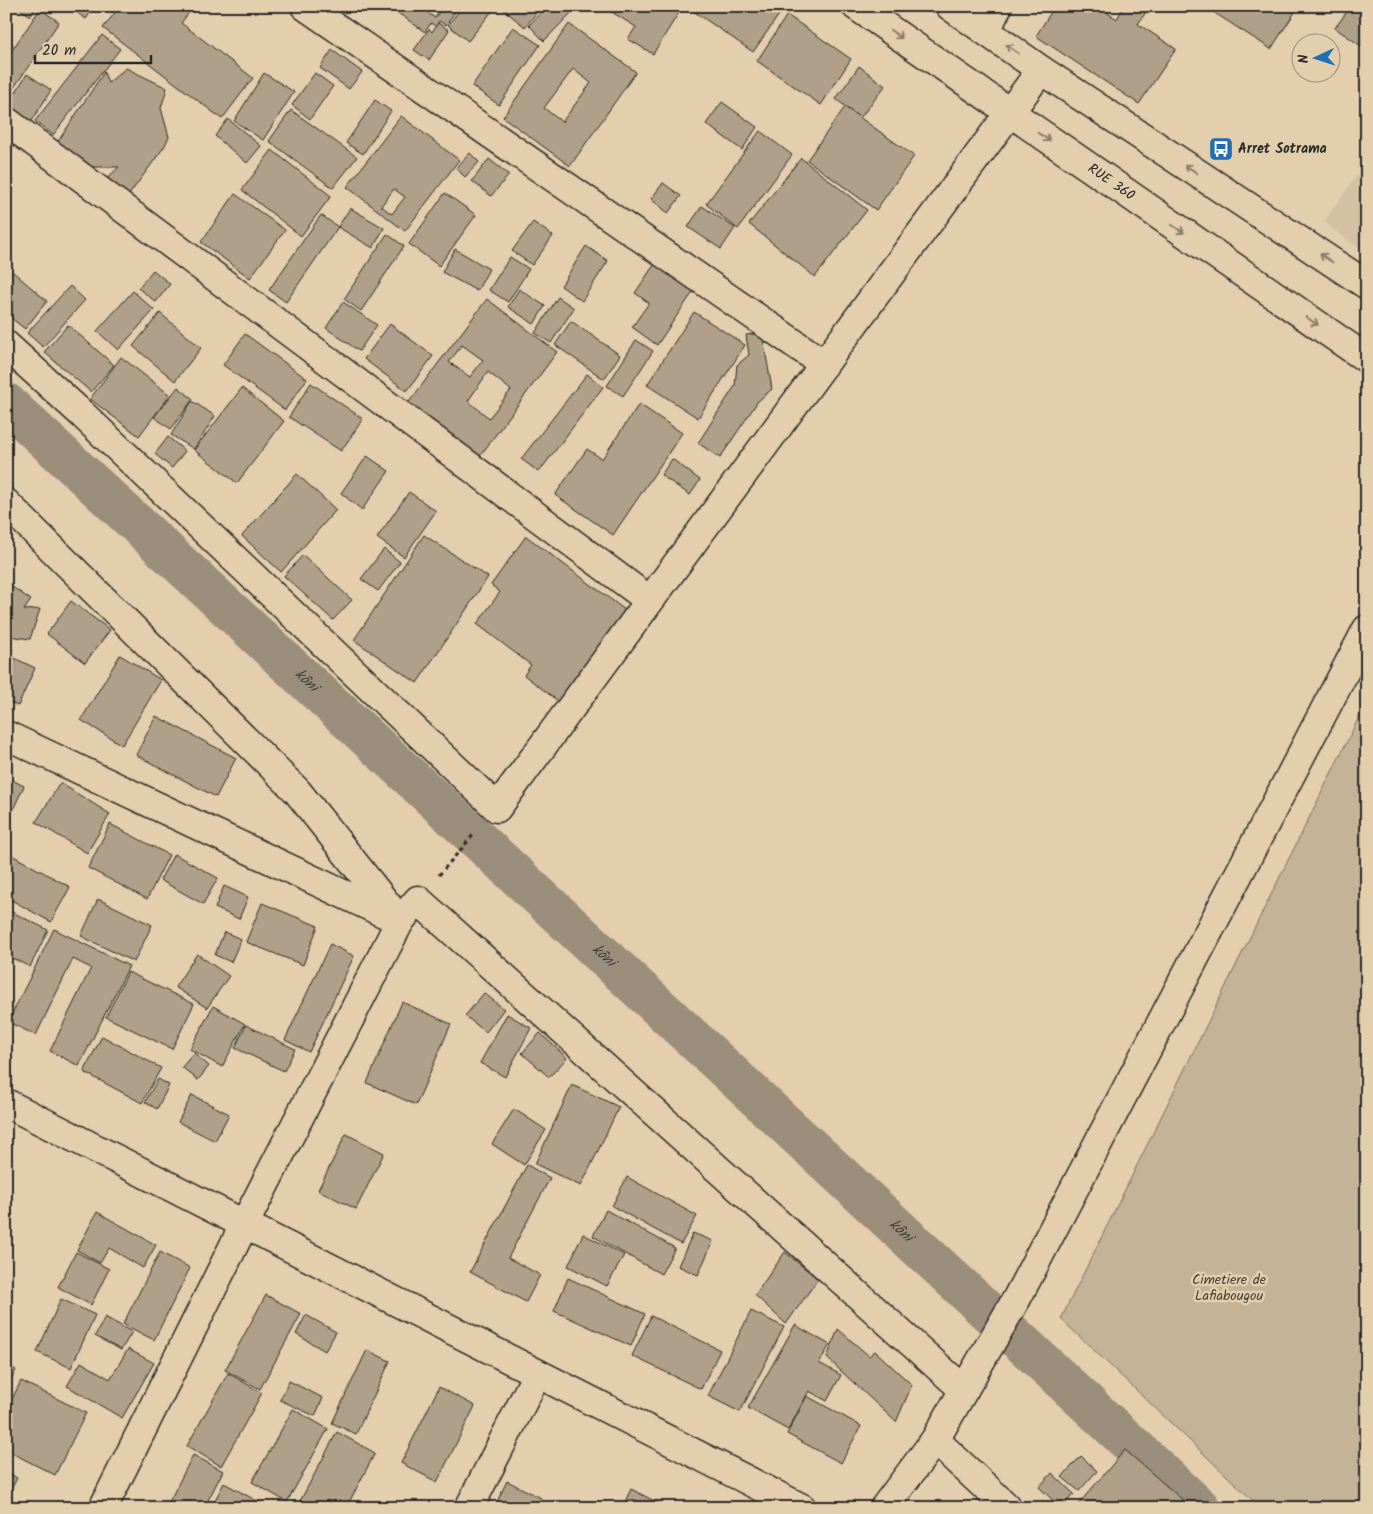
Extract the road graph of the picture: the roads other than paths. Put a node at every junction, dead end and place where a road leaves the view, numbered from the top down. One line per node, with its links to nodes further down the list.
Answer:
1 (304, 6): 12 (street)
2 (856, 6): 7 (street, RUE 360, one-way to 7)
3 (950, 6): 5 (street)
4 (998, 6): 5 (street)
5 (986, 31): 6 (street, one-way to 5)
6 (1041, 70): 7 (street); 9 (street, one-way to 6)
7 (1009, 113): 11 (street, RUE 360, one-way to 11); 12 (street)
8 (6, 121): 14 (street)
9 (1367, 285)
10 (6, 345): 14 (street)
11 (1367, 359)
12 (824, 364): 14 (street)
13 (6, 503): 17 (street)
14 (649, 600)
15 (1367, 629): 21 (street)
16 (6, 735): 17 (street)
17 (400, 921): 19 (street); 21 (street)
18 (6, 1103): 19 (street)
19 (244, 1225): 20 (street); 23 (street)
20 (537, 1374): 24 (street); 25 (street)
21 (964, 1390): 22 (street)
22 (935, 1440): 26 (street); 27 (street)
23 (103, 1508)
24 (470, 1508)
25 (802, 1508)
26 (884, 1508)
27 (1008, 1508)

